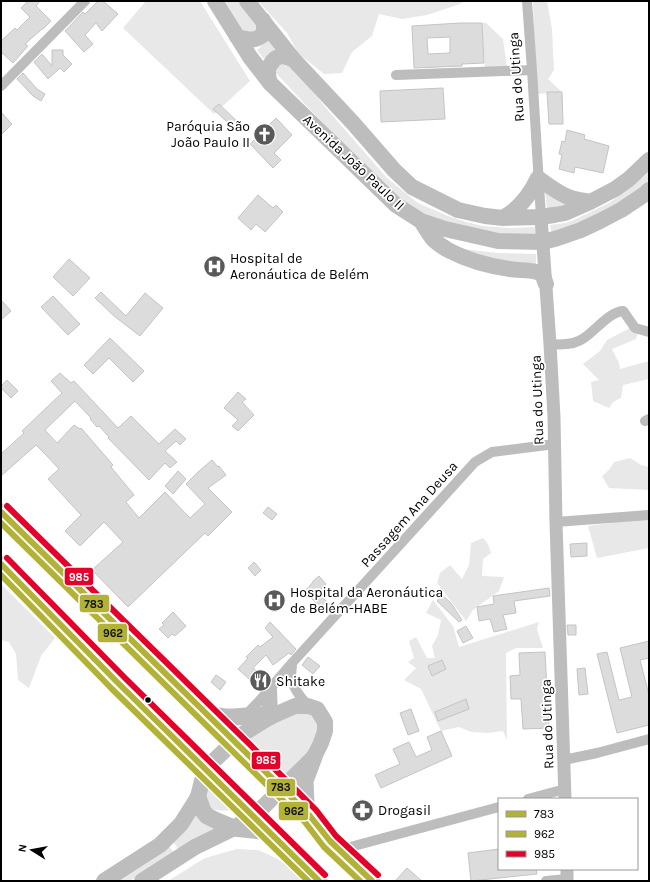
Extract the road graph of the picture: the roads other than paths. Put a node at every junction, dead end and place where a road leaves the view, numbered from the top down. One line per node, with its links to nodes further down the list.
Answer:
1 (85, 1): 11 (street)
2 (215, 1): 6 (main road, Avenida João Paulo II)
3 (247, 1): 5 (main road, Avenida João Paulo II)
4 (527, 1): 8 (street, Rua do Utinga)
5 (263, 20): 6 (main road); 7 (main road, Avenida João Paulo II)
6 (237, 37): 10 (main road, Avenida João Paulo II)
7 (294, 60): 10 (main road); 17 (main road, Avenida João Paulo II)
8 (532, 70): 9 (street); 13 (street, Rua do Utinga)
9 (396, 75)
10 (270, 83): 18 (main road, Avenida João Paulo II)
11 (1, 86)
12 (649, 160): 15 (main road, Avenida João Paulo II)
13 (538, 178): 15 (main road); 16 (street, Rua do Utinga); 17 (main road)
14 (649, 190): 19 (main road, Avenida João Paulo II)
15 (590, 202): 16 (main road, Avenida João Paulo II)
16 (541, 217): 17 (main road, Avenida João Paulo II); 19 (street, Rua do Utinga)
17 (503, 218)
18 (421, 221): 19 (main road, Avenida João Paulo II); 21 (main road)
19 (543, 242): 20 (street, Rua do Utinga)
20 (544, 261): 21 (main road); 22 (street, Rua do Utinga)
21 (529, 271): 22 (main road)
22 (546, 284): 24 (street, Rua do Utinga)
23 (649, 332): 24 (street)
24 (550, 344): 25 (street, Rua do Utinga)
25 (555, 444): 28 (street, Rua do Utinga); 30 (street, Passagem Ana Deusa)
26 (1, 512): 33 (highway)
27 (649, 515): 28 (street)
28 (556, 522): 39 (street, Rua do Utinga)
29 (1, 564): 40 (highway)
30 (292, 663): 31 (street, Passagem Ana Deusa); 32 (street)
31 (270, 690): 34 (street, Passagem Ana Deusa); 35 (main road)
32 (308, 706): 35 (main road); 38 (main road)
33 (205, 712): 34 (highway); 37 (highway)
34 (245, 716): 35 (highway)
35 (270, 717): 37 (main road)
36 (649, 739): 39 (street)
37 (234, 740): 40 (main road); 41 (highway)
38 (314, 757): 41 (main road); 47 (highway)
39 (564, 760): 42 (street, Rua do Utinga)
40 (205, 769): 43 (main road); 46 (highway)
41 (282, 788): 46 (main road); 47 (highway)
42 (565, 794): 44 (street)
43 (198, 797): 46 (highway); 48 (highway); 52 (main road)
44 (535, 798)
45 (498, 807): 50 (street)
46 (252, 815): 48 (main road); 49 (highway)
47 (310, 816): 50 (highway)
48 (234, 828): 49 (highway); 53 (main road)
49 (269, 832): 54 (highway)
50 (338, 850): 55 (highway)
51 (567, 876): 56 (street)
52 (104, 881)
53 (142, 881)
54 (319, 881)
55 (372, 881)
56 (546, 881)

